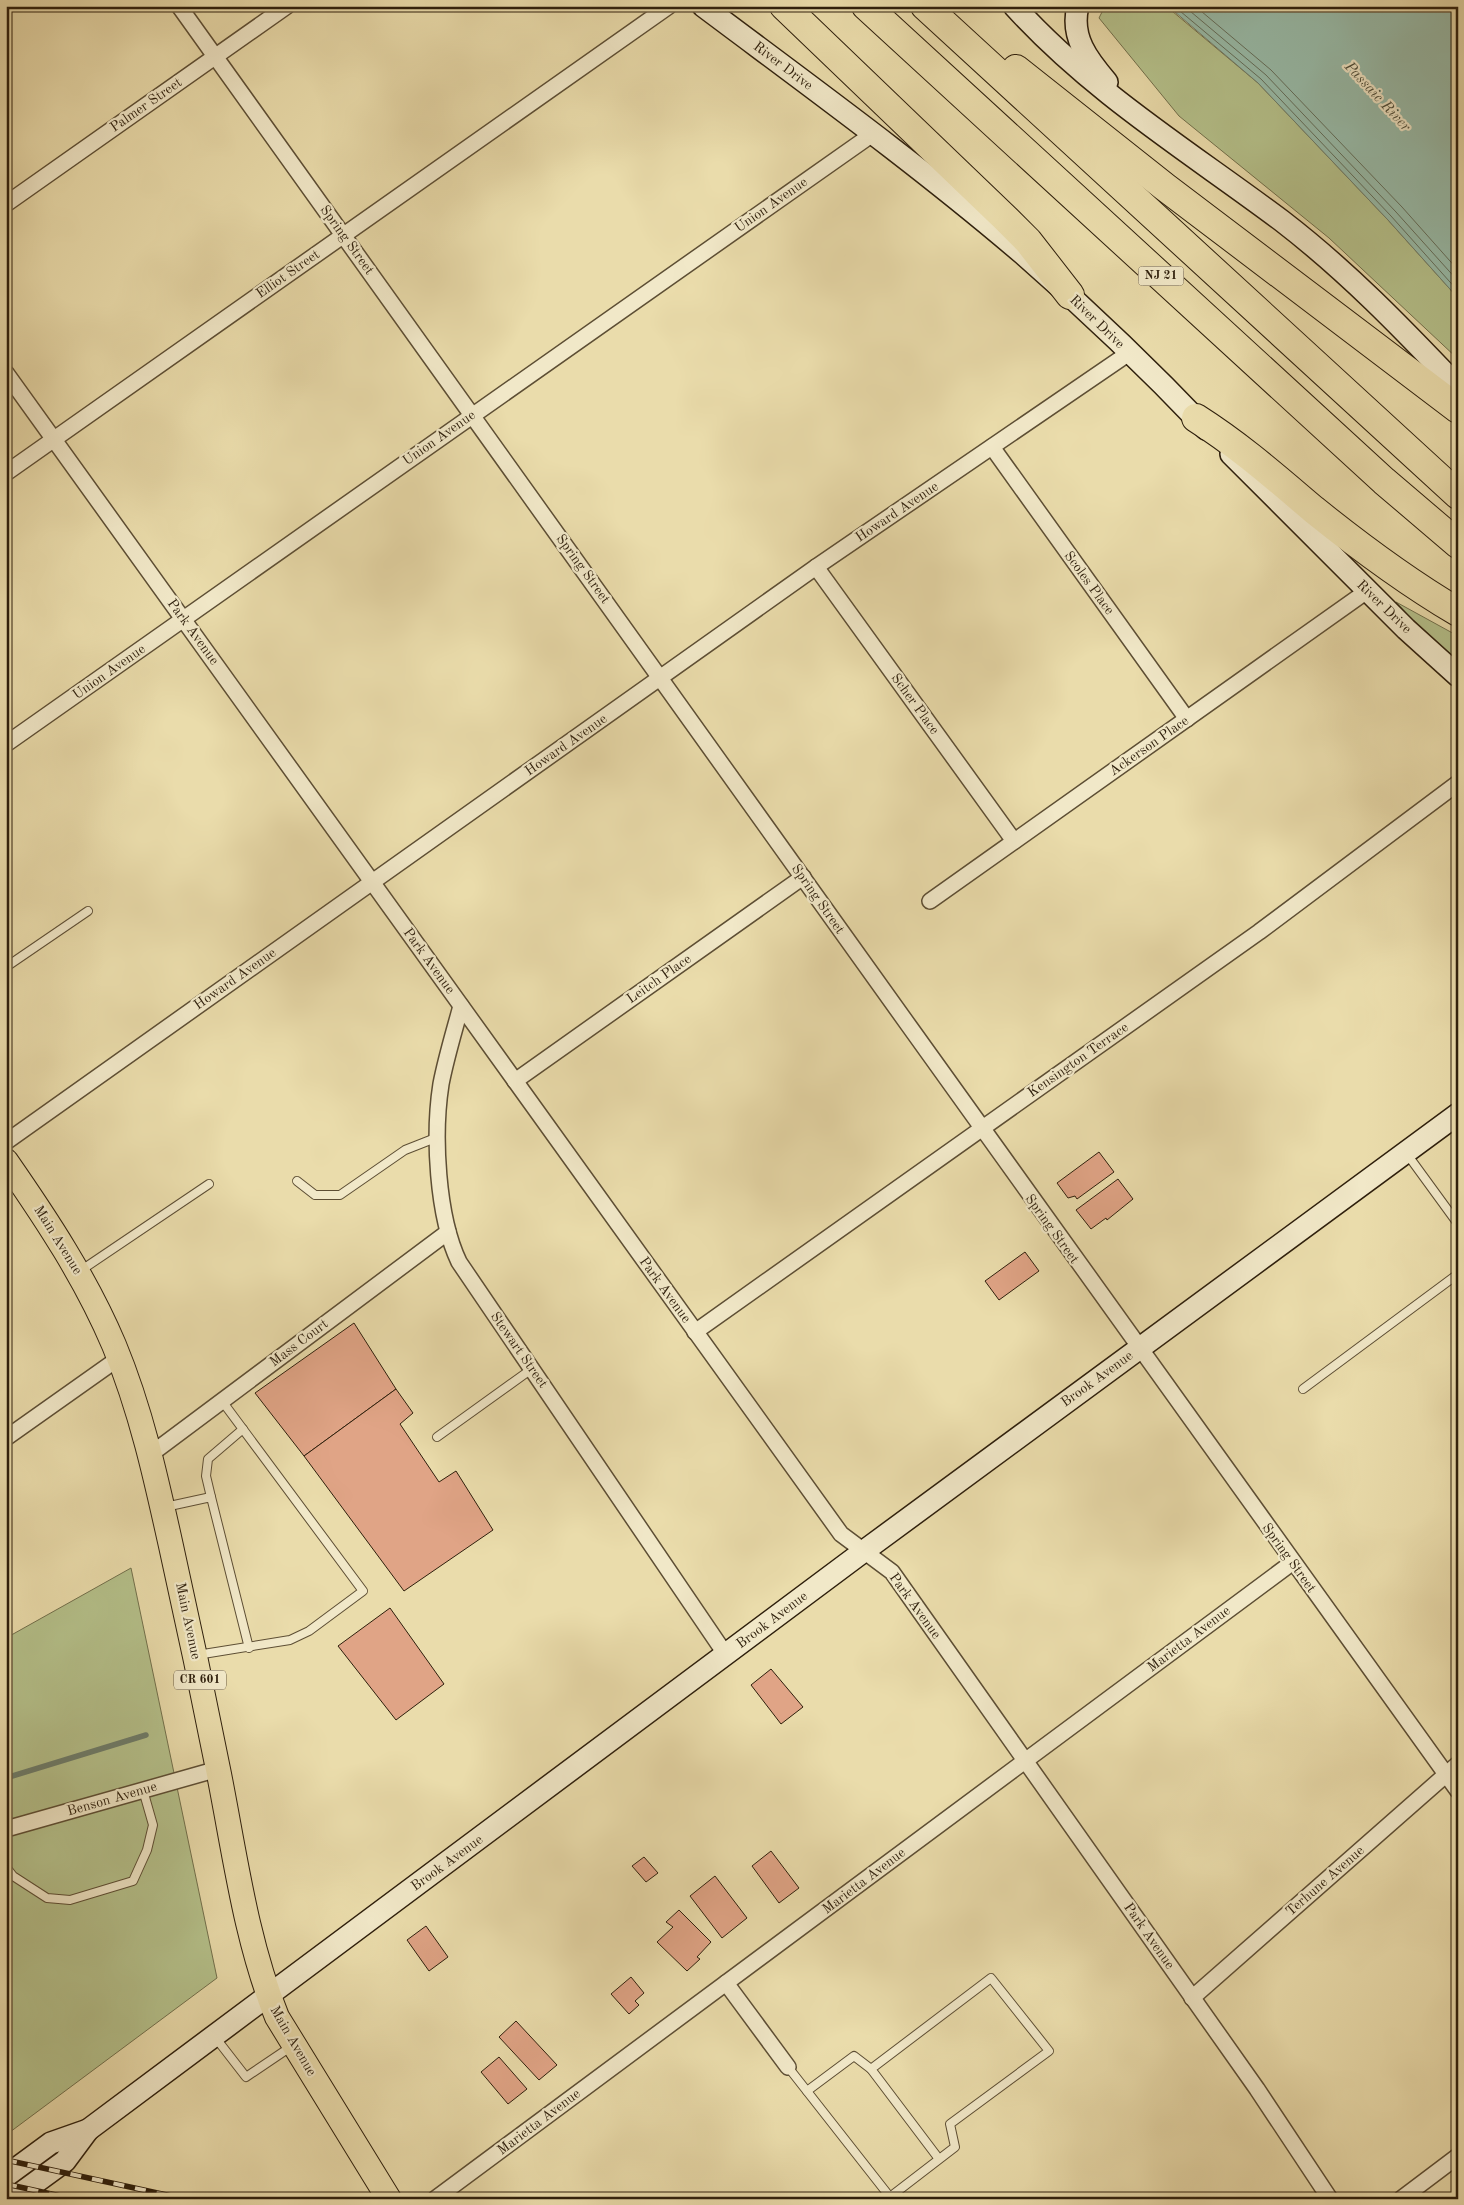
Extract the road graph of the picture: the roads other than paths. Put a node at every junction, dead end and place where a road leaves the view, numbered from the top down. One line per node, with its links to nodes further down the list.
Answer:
1 (179, 6): 11 (street, Spring Street)
2 (287, 6): 11 (street, Palmer Street)
3 (669, 6): 15 (street, Elliot Street)
4 (702, 6): 12 (main road, River Drive)
5 (784, 6): 16 (highway)
6 (866, 6): 27 (highway, NJ 21)
7 (925, 6): 26 (highway, NJ 21)
8 (930, 6): 20 (highway)
9 (1014, 6): 13 (main road)
10 (1078, 6): 13 (main road)
11 (215, 56): 14 (street, Palmer Street); 15 (street, Spring Street)
12 (874, 134): 16 (main road, River Drive); 21 (street, Union Avenue)
13 (1163, 137): 19 (main road)
14 (6, 204)
15 (343, 235): 21 (street, Spring Street); 23 (street, Elliot Street)
16 (1070, 295): 17 (main road, River Drive)
17 (1129, 353): 22 (main road, River Drive); 24 (street, Howard Avenue)
18 (6, 373): 23 (street, Park Avenue)
19 (1458, 387)
20 (1458, 409)
21 (472, 415): 31 (street, Union Avenue); 33 (street, Spring Street)
22 (1196, 418): 29 (main road, River Drive); 30 (highway)
23 (54, 439): 25 (street, Elliot Street); 31 (street, Park Avenue)
24 (992, 448): 28 (street, Howard Avenue); 34 (street, Scoles Place)
25 (6, 473)
26 (1458, 495)
27 (1458, 544)
28 (816, 567): 33 (street, Howard Avenue); 37 (street, Scher Place)
29 (1367, 591): 32 (main road, River Drive); 34 (street, Ackerson Place)
30 (1458, 612)
31 (184, 619): 35 (street, Union Avenue); 39 (street, Park Avenue)
32 (1458, 676)
33 (661, 677): 38 (street, Spring Street); 39 (street, Howard Avenue)
34 (1187, 719): 37 (street, Ackerson Place)
35 (6, 744)
36 (1458, 783): 46 (street, Kensington Terrace)
37 (1014, 841): 40 (street, Ackerson Place)
38 (803, 877): 44 (street, Leitch Place); 46 (street, Spring Street)
39 (372, 882): 43 (street, Park Avenue); 48 (street, Howard Avenue)
40 (930, 901)
41 (88, 911): 42 (lane)
42 (6, 967)
43 (461, 1006): 44 (street, Park Avenue); 47 (street, Stewart Street)
44 (515, 1080): 57 (street, Park Avenue)
45 (1458, 1114): 49 (main road, Brook Avenue)
46 (981, 1128): 57 (street, Kensington Terrace); 58 (street, Spring Street)
47 (438, 1137): 51 (lane); 54 (street, Stewart Street)
48 (6, 1142)
49 (1406, 1153): 53 (lane); 58 (main road, Brook Avenue)
50 (6, 1161): 55 (main road, Main Avenue / CR 601)
51 (297, 1181)
52 (209, 1184): 55 (lane)
53 (1458, 1224)
54 (448, 1232): 60 (street, Stewart Street); 62 (street, Mass Court)
55 (79, 1272): 59 (main road, Main Avenue / CR 601)
56 (1458, 1274): 61 (lane)
57 (695, 1332): 69 (street, Park Avenue)
58 (1139, 1349): 69 (main road, Brook Avenue); 70 (street, Spring Street)
59 (119, 1358): 65 (street); 66 (main road, Main Avenue / CR 601)
60 (533, 1368): 64 (lane); 73 (street, Stewart Street)
61 (1303, 1389)
62 (222, 1401): 63 (lane); 66 (street, Mass Court)
63 (243, 1429): 67 (lane); 71 (lane)
64 (437, 1437)
65 (6, 1438)
66 (151, 1454): 68 (main road, Main Avenue / CR 601)
67 (211, 1498): 68 (lane); 71 (lane)
68 (163, 1508): 72 (main road, Main Avenue / CR 601)
69 (864, 1551): 73 (main road, Brook Avenue); 74 (street, Park Avenue)
70 (1293, 1562): 74 (street, Marietta Avenue); 77 (street, Spring Street)
71 (249, 1648): 72 (lane)
72 (195, 1655): 76 (main road, Main Avenue / CR 601)
73 (726, 1655): 83 (main road, Brook Avenue)
74 (1025, 1761): 82 (street, Marietta Avenue); 84 (street, Park Avenue)
75 (1458, 1764): 77 (street, Terhune Avenue)
76 (218, 1769): 78 (street, Benson Avenue); 83 (main road, Main Avenue / CR 601)
77 (1446, 1774): 79 (street, Spring Street); 84 (street, Terhune Avenue)
78 (143, 1790): 80 (street, Benson Avenue); 81 (lane)
79 (1458, 1791)
80 (6, 1829)
81 (6, 1867)
82 (726, 1983): 87 (street); 96 (street, Marietta Avenue)
83 (268, 1996): 85 (main road, Brook Avenue); 86 (main road, Main Avenue / CR 601)
84 (1192, 1998): 97 (street, Park Avenue)
85 (214, 2036): 86 (lane); 90 (main road, Brook Avenue)
86 (294, 2044): 95 (main road, Main Avenue / CR 601)
87 (788, 2067): 89 (lane)
88 (871, 2068): 89 (lane); 92 (lane); 92 (lane)
89 (807, 2091): 92 (lane)
90 (88, 2130): 93 (main road, Brook Avenue); 94 (main road, Brook Avenue)
91 (1458, 2156): 98 (street)
92 (939, 2159)
93 (6, 2176)
94 (13, 2199)
95 (389, 2199)
96 (435, 2199)
97 (1330, 2199)
98 (1401, 2199)

